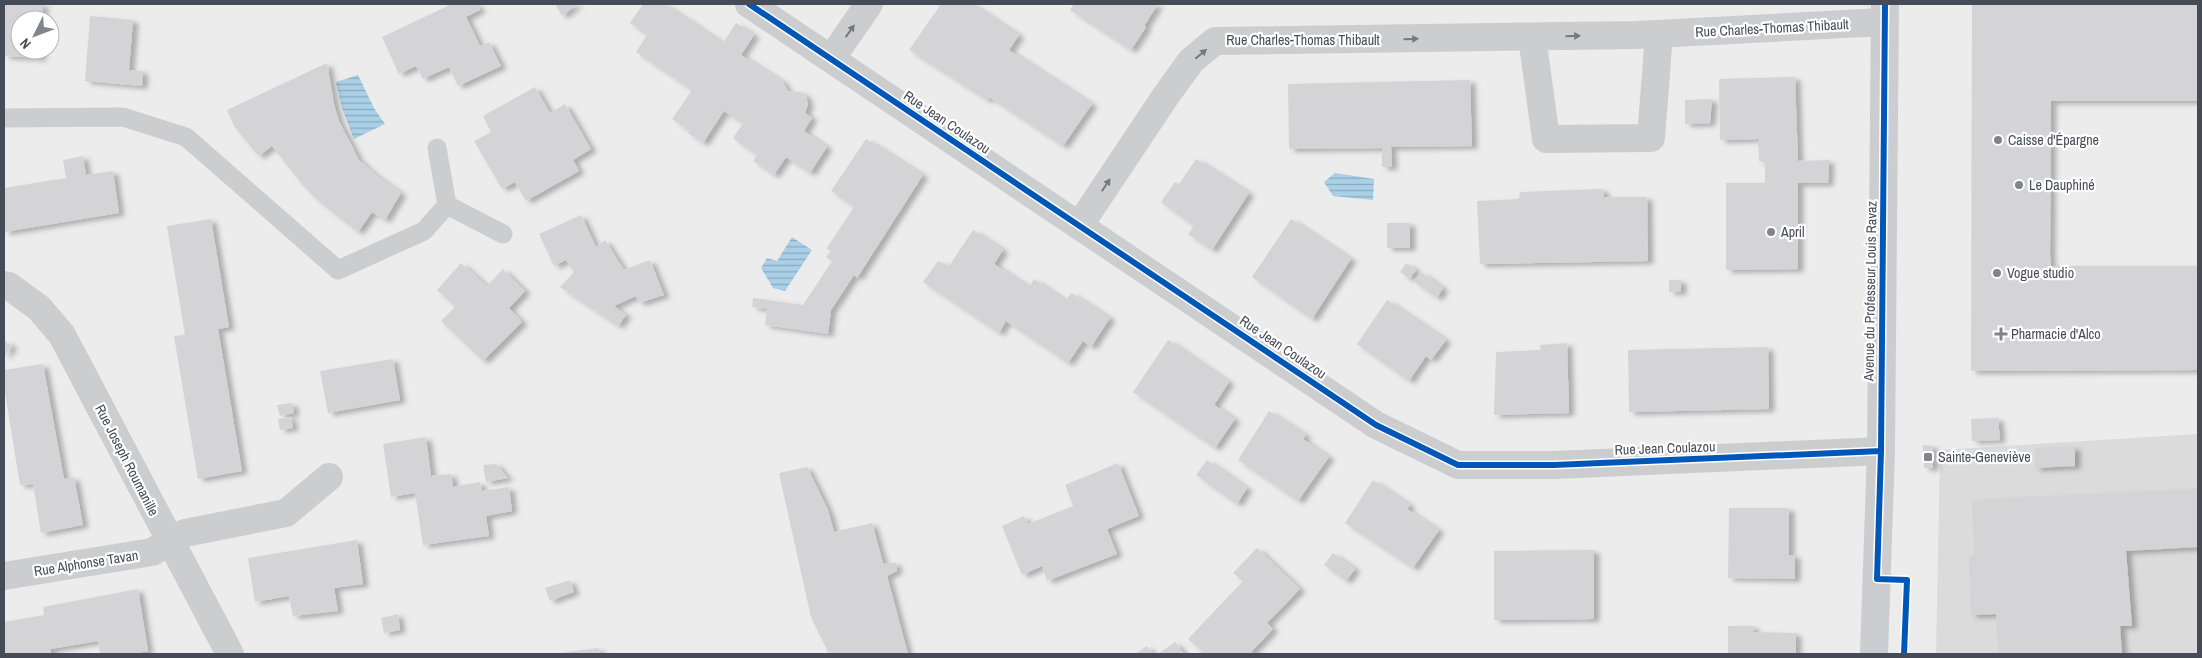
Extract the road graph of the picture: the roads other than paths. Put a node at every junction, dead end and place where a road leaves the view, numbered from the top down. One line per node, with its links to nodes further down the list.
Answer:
1 (749, 4): 6 (street, Rue Jean Coulazou)
2 (869, 4): 6 (street, one-way to 2)
3 (1885, 13): 4 (street, Rue Charles-Thomas Thibault); 13 (street, Avenue du Professeur Louis Ravaz)
4 (1659, 34): 5 (street, Rue Charles-Thomas Thibault, one-way to 4); 5 (street)
5 (1532, 37): 10 (street, Rue Charles-Thomas Thibault, one-way to 5)
6 (831, 59): 10 (street, Rue Jean Coulazou)
7 (4, 118): 9 (lane)
8 (437, 148): 9 (lane)
9 (447, 205): 11 (lane)
10 (1079, 226): 13 (street, Rue Jean Coulazou)
11 (503, 234)
12 (4, 285): 15 (street, Rue Joseph Roumanille)
13 (1881, 451): 18 (street, Avenue du Professeur Louis Ravaz)
14 (329, 477): 15 (street, Rue Alphonse Tavan)
15 (169, 541): 16 (street, Rue Alphonse Tavan); 17 (street, Rue Joseph Roumanille)
16 (4, 576)
17 (230, 654)
18 (1874, 654)

